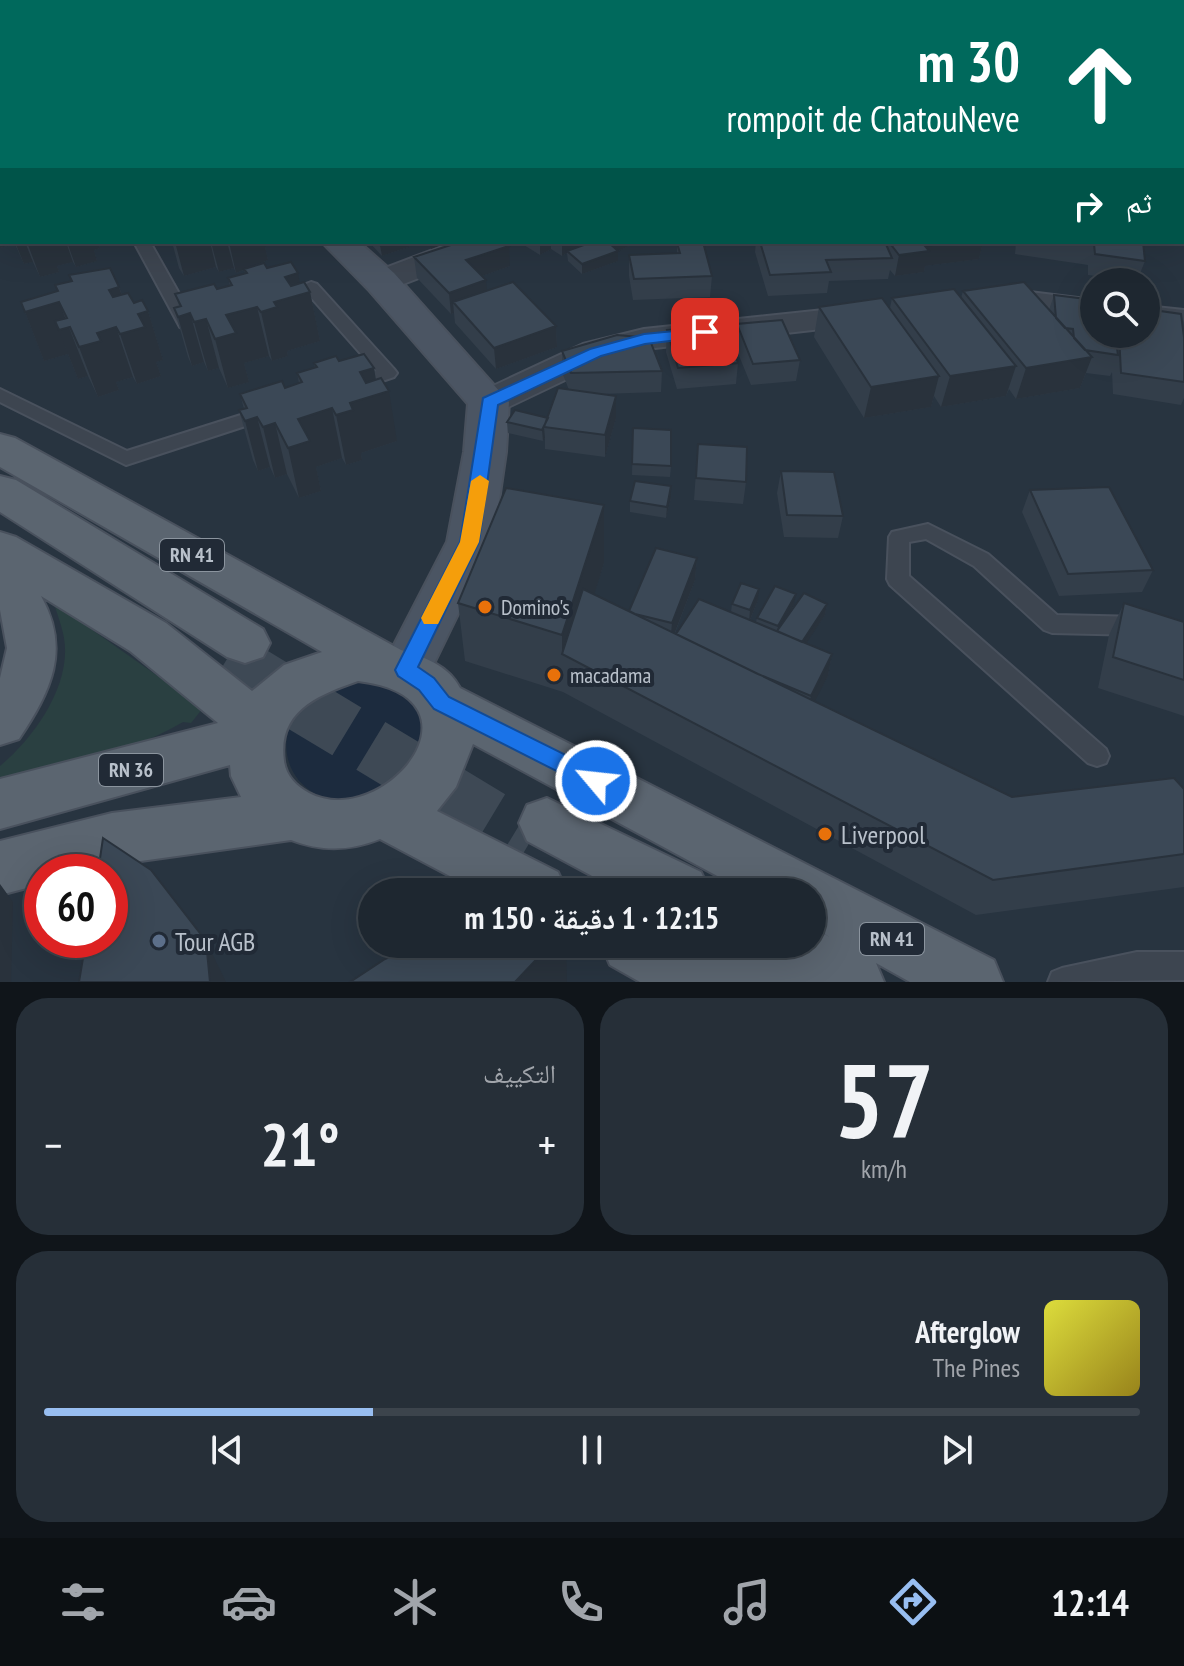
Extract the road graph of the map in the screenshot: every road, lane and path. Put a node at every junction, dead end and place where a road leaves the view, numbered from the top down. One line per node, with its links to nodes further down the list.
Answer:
1 (143, 244): 11 (lane)
2 (342, 244): 4 (street)
3 (478, 244): 4 (street)
4 (381, 281): 14 (street)
5 (270, 300): 12 (lane)
6 (951, 307): 7 (street)
7 (1080, 308)
8 (905, 311): 14 (street)
9 (1160, 317): 10 (street)
10 (1184, 320)
11 (201, 323)
12 (329, 392)
13 (0, 395): 15 (lane)
14 (489, 402): 22 (street)
15 (286, 406)
16 (0, 448): 22 (main road, RN 41)
17 (0, 491): 18 (main road, RN 41)
18 (0, 519)
19 (0, 549): 24 (main road)
20 (0, 575): 23 (main road)
21 (1184, 637): 25 (lane)
22 (410, 679): 24 (main road); 27 (main road); 33 (main road, RN 41)
23 (0, 723)
24 (258, 725): 26 (main road, RN 36); 28 (main road)
25 (1097, 756)
26 (0, 804)
27 (387, 814): 28 (main road); 29 (main road)
28 (293, 815): 30 (main road)
29 (538, 852): 31 (main road); 32 (main road)
30 (0, 868)
31 (591, 878)
32 (630, 878)
33 (778, 878)
34 (826, 904): 42 (main road, RN 41)
35 (657, 958): 39 (main road)
36 (736, 958): 40 (main road)
37 (807, 958): 41 (main road, RN 41)
38 (1184, 966): 43 (lane)
39 (701, 982)
40 (778, 982)
41 (853, 982)
42 (972, 982)
43 (1062, 982)

